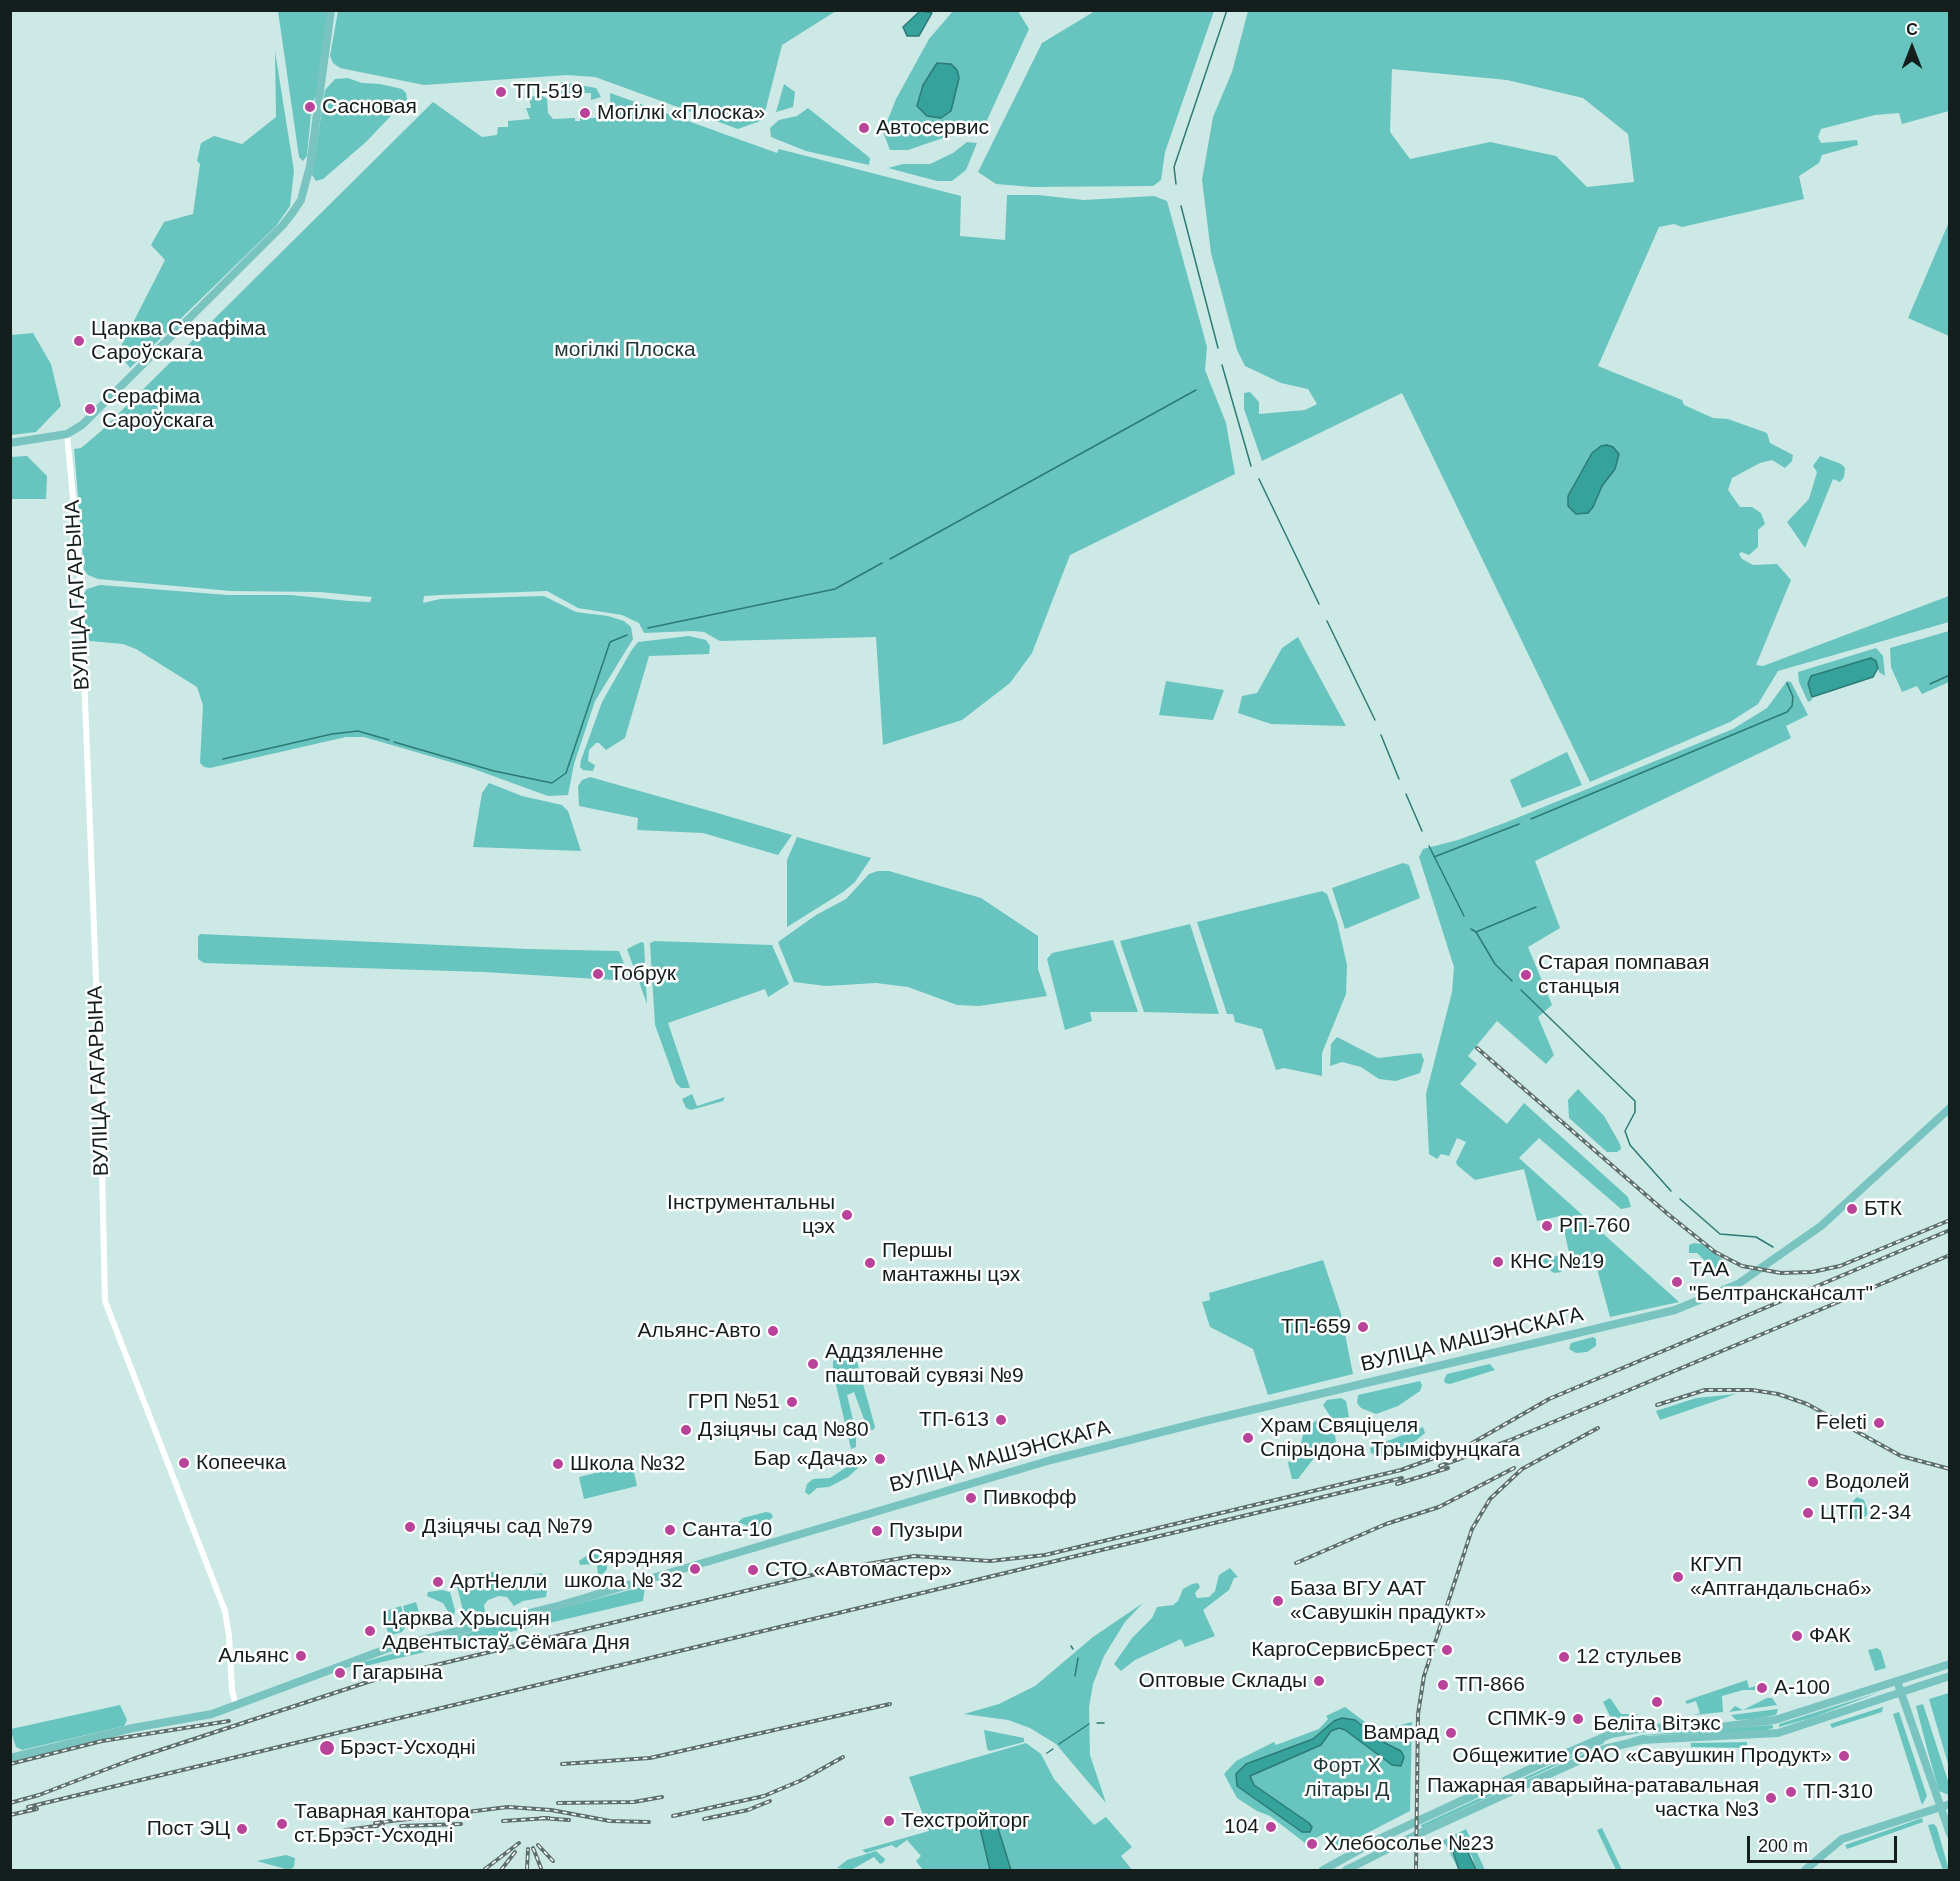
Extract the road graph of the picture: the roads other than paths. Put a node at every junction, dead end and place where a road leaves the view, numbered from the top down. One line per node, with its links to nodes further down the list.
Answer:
1 (331, 10): 2 (main road)
2 (67, 434): 3 (main road); 9 (street, ВУЛІЦА ГАГАРЫНА)
3 (10, 443)
4 (1950, 1108): 9 (main road, ВУЛІЦА МАШЭНСКАГА)
5 (1950, 1664): 7 (main road)
6 (1950, 1676): 8 (main road)
7 (1898, 1682): 8 (main road); 10 (main road)
8 (1901, 1693): 11 (main road); 13 (main road)
9 (236, 1706): 12 (main road, ВУЛІЦА МАШЭНСКАГА)
10 (1611, 1734): 11 (main road); 15 (main road)
11 (1615, 1746): 16 (main road)
12 (10, 1758)
13 (1945, 1805): 14 (main road); 17 (main road)
14 (1950, 1834)
15 (1323, 1870)
16 (1346, 1870)
17 (1805, 1870)

